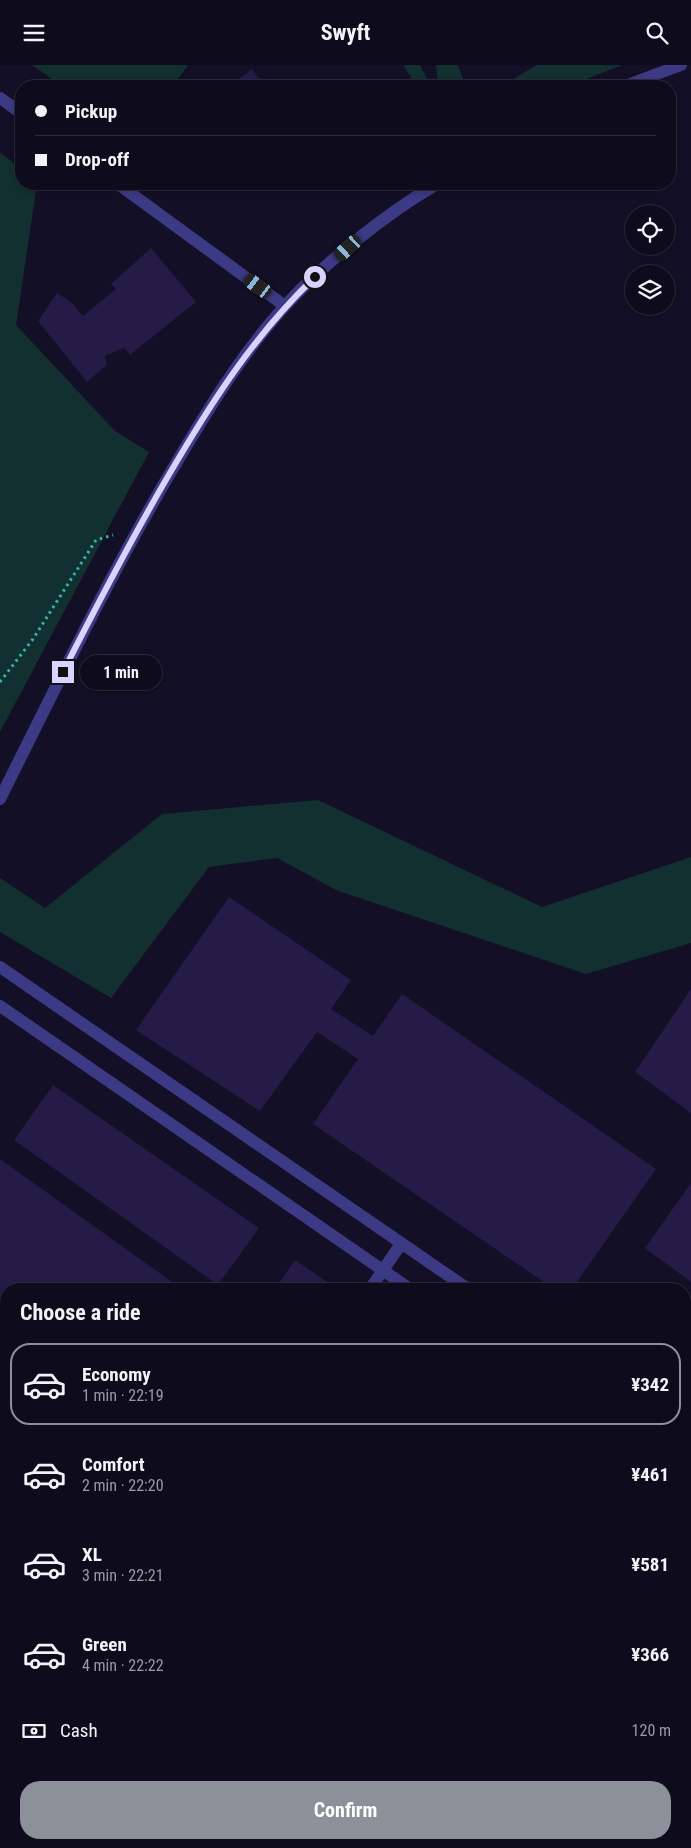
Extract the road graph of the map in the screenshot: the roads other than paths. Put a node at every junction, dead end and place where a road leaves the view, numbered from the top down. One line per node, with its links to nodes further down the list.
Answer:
1 (681, 65): 2 (street)
2 (641, 80)
3 (0, 98): 4 (street)
4 (15, 109)
5 (126, 190): 7 (street)
6 (429, 190): 7 (street)
7 (285, 306): 8 (street)
8 (0, 799)
9 (0, 967): 11 (street)
10 (0, 1006): 12 (street)
11 (402, 1244): 12 (street); 15 (street)
12 (383, 1270): 13 (street); 14 (street)
13 (374, 1283)
14 (401, 1283)
15 (459, 1283)

